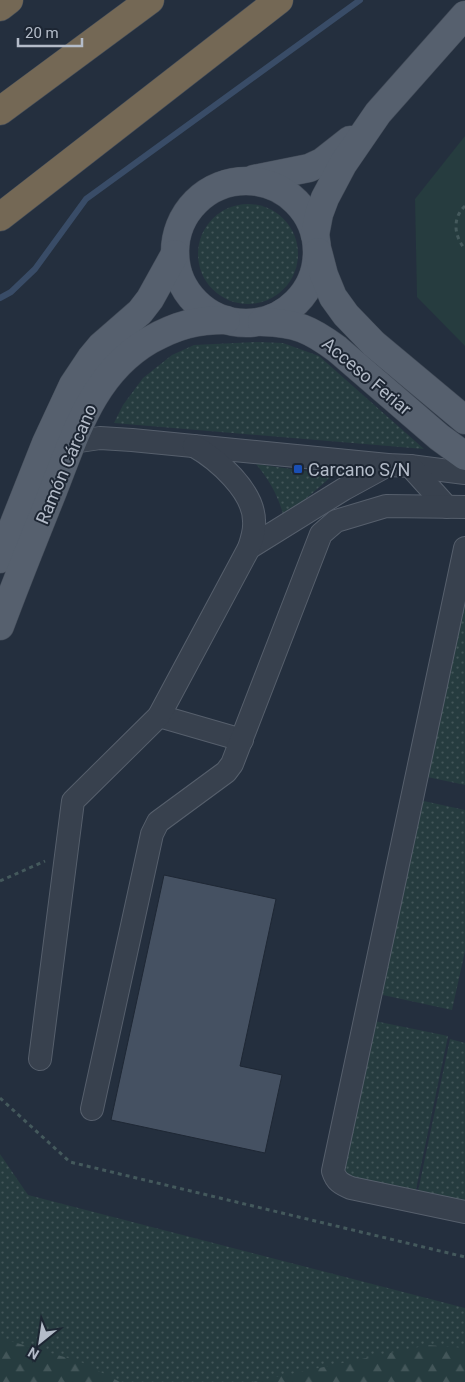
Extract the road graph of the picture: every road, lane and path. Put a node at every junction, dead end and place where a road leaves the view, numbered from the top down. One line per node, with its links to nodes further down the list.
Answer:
1 (9, 0): 4 (highway)
2 (150, 0): 6 (highway)
3 (279, 0): 10 (highway)
4 (0, 6)
5 (465, 15): 7 (main road)
6 (0, 111)
7 (378, 113): 8 (main road); 11 (main road)
8 (245, 181): 11 (main road); 13 (main road)
9 (465, 206): 12 (path)
10 (0, 217)
11 (316, 242): 15 (main road); 16 (main road, Acceso Feriar)
12 (465, 249)
13 (175, 254): 14 (main road); 26 (main road, Ramón Cárcano)
14 (226, 320): 15 (main road); 17 (main road, Ramón Cárcano)
15 (258, 322): 19 (main road, Acceso Feriar)
16 (465, 420)
17 (73, 442): 18 (street); 27 (main road, Ramón Cárcano)
18 (194, 446): 20 (street); 24 (street)
19 (465, 456)
20 (388, 465): 21 (street); 24 (street)
21 (410, 466): 22 (street); 23 (street)
22 (465, 473)
23 (456, 507): 29 (street)
24 (249, 548): 28 (street)
25 (465, 548): 35 (street)
26 (0, 559)
27 (0, 626)
28 (159, 716): 29 (street); 30 (street)
29 (242, 740): 34 (street)
30 (67, 850): 31 (path); 32 (street)
31 (0, 882)
32 (40, 1059)
33 (0, 1098): 36 (path)
34 (92, 1109)
35 (465, 1212)
36 (465, 1257)

